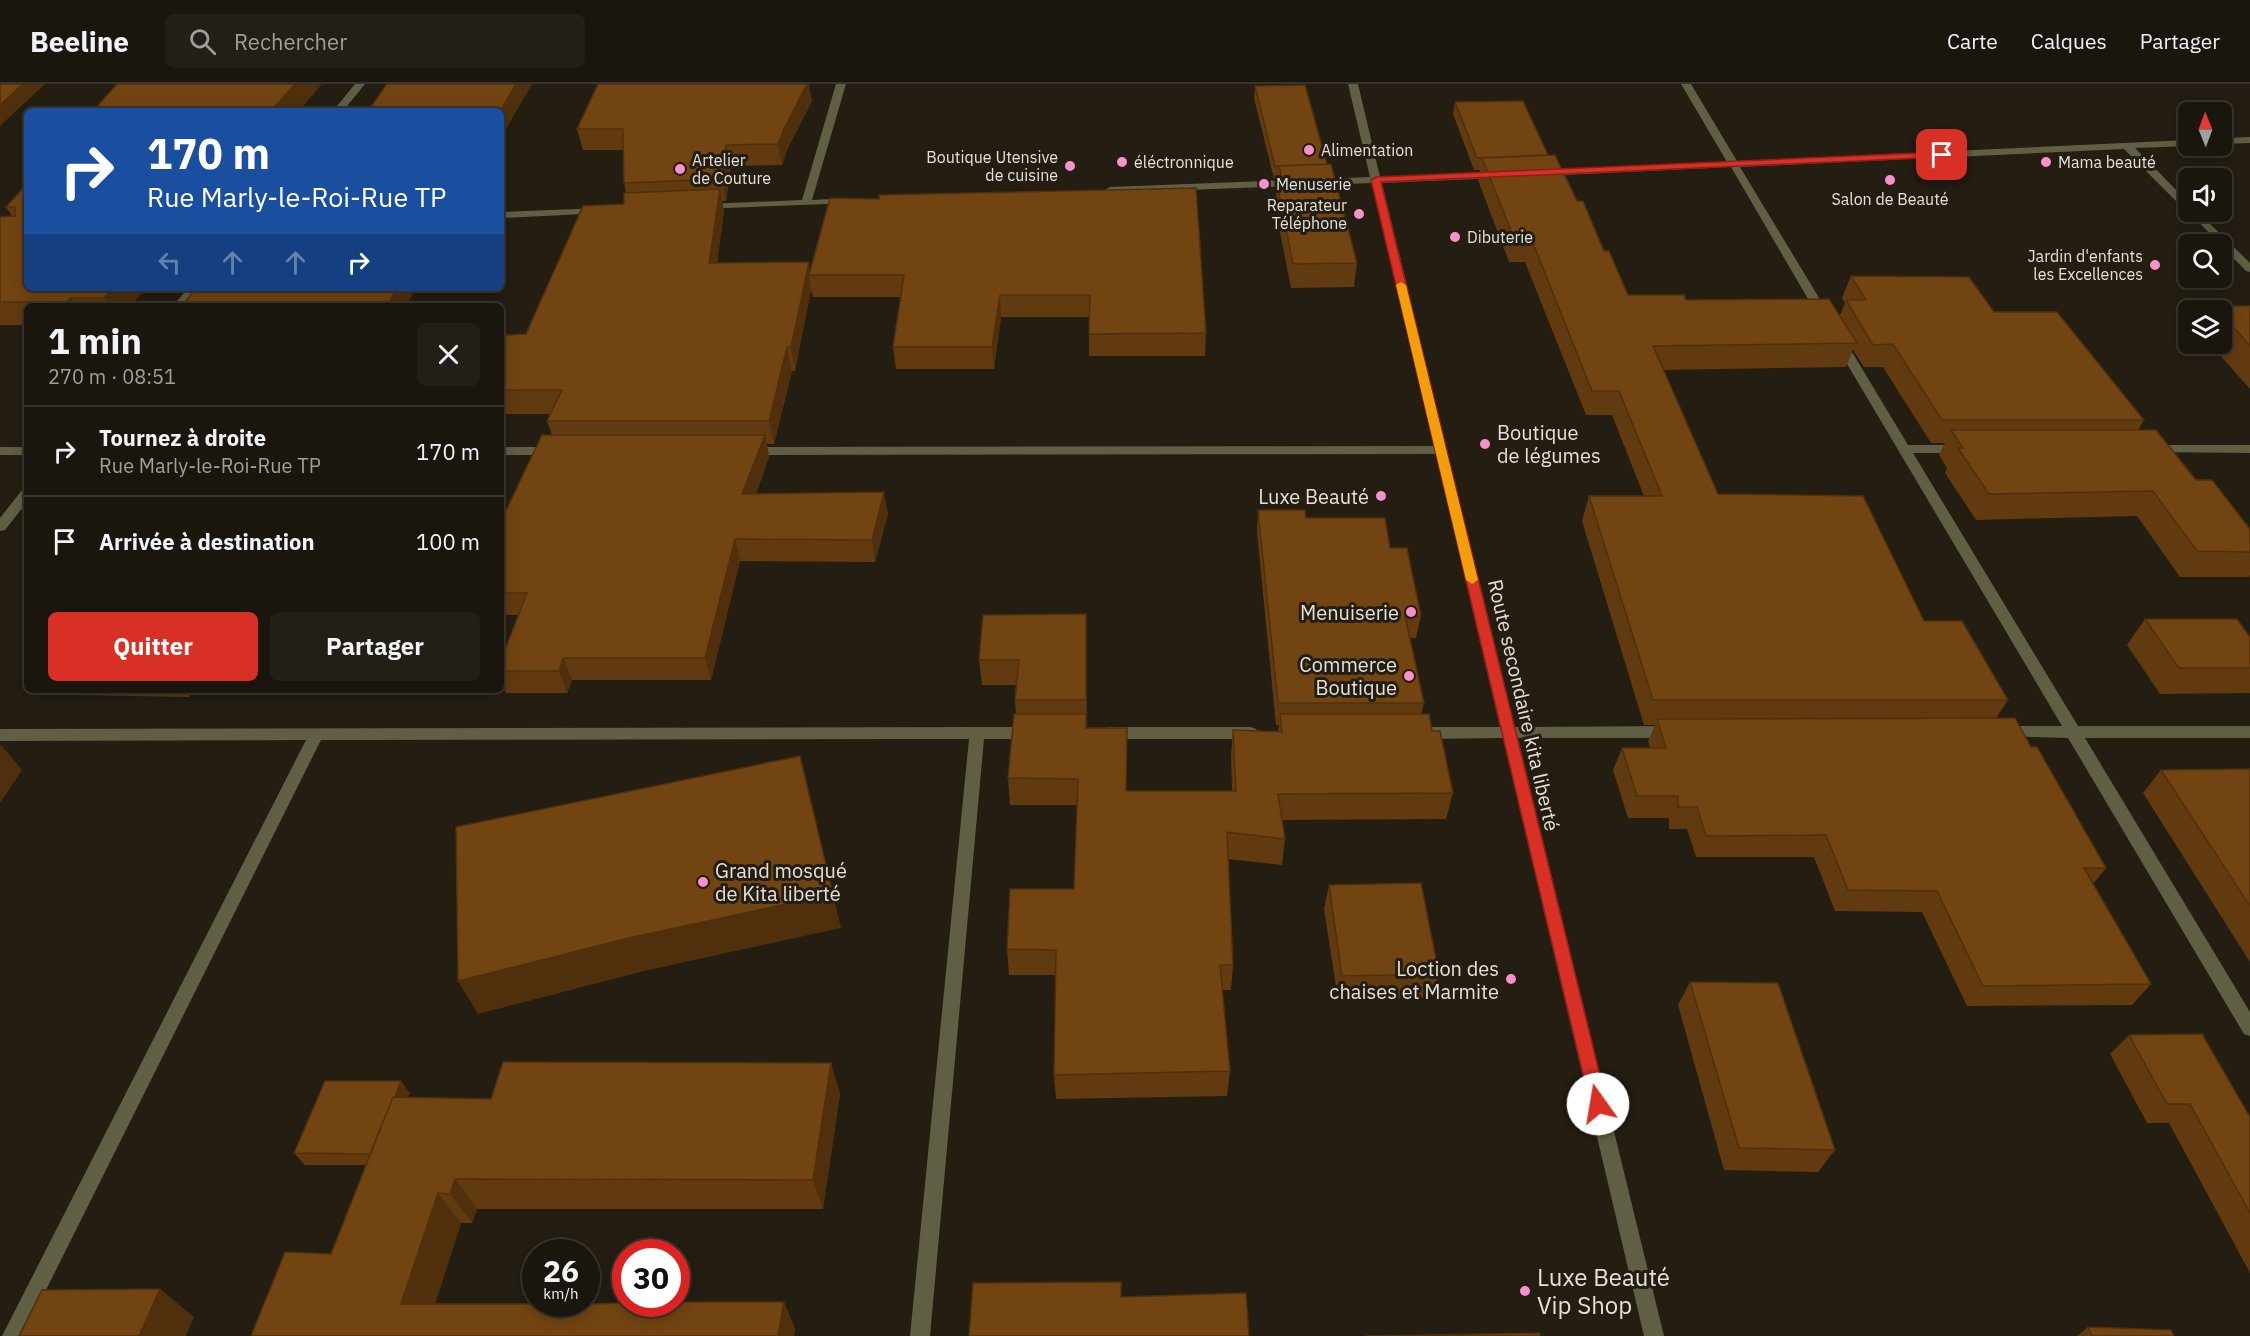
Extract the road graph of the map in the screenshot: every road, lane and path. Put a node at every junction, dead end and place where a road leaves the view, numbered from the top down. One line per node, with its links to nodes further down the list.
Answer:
1 (360, 84): 5 (street)
2 (841, 84): 17 (street)
3 (1353, 84): 13 (street, Route secondaire kita liberté)
4 (1686, 84): 10 (street)
5 (340, 108)
6 (2250, 140): 7 (street)
7 (2232, 141)
8 (2178, 143): 9 (street)
9 (2127, 146): 10 (street); 15 (street)
10 (1735, 165): 11 (street); 26 (street)
11 (1531, 173)
12 (1507, 174): 13 (street)
13 (1376, 180): 14 (street); 29 (street, Route secondaire kita liberté)
14 (1102, 191)
15 (2178, 197)
16 (865, 200): 17 (street)
17 (806, 202): 18 (street)
18 (688, 207)
19 (606, 210): 20 (street)
20 (504, 215)
21 (2203, 222): 22 (street)
22 (2250, 269)
23 (192, 291): 24 (street)
24 (182, 303)
25 (2250, 448): 28 (street)
26 (1903, 449): 27 (street); 40 (street)
27 (1975, 449)
28 (2142, 449)
29 (1441, 450): 34 (street); 37 (street, Route secondaire kita liberté)
30 (0, 451): 31 (street)
31 (24, 451)
32 (504, 451): 33 (street)
33 (561, 451)
34 (739, 451)
35 (24, 498): 36 (street)
36 (0, 527)
37 (1509, 732): 38 (street); 46 (street); 52 (street, Route secondaire kita liberté)
38 (1685, 732)
39 (1990, 732): 40 (street)
40 (2073, 732): 41 (street); 49 (street)
41 (2250, 732)
42 (977, 733): 43 (street); 48 (street); 51 (street)
43 (1048, 733)
44 (1095, 733): 45 (street)
45 (1272, 733)
46 (1402, 733)
47 (0, 735): 48 (street)
48 (316, 735): 50 (street)
49 (2250, 1028)
50 (12, 1336)
51 (920, 1336)
52 (1654, 1336)

